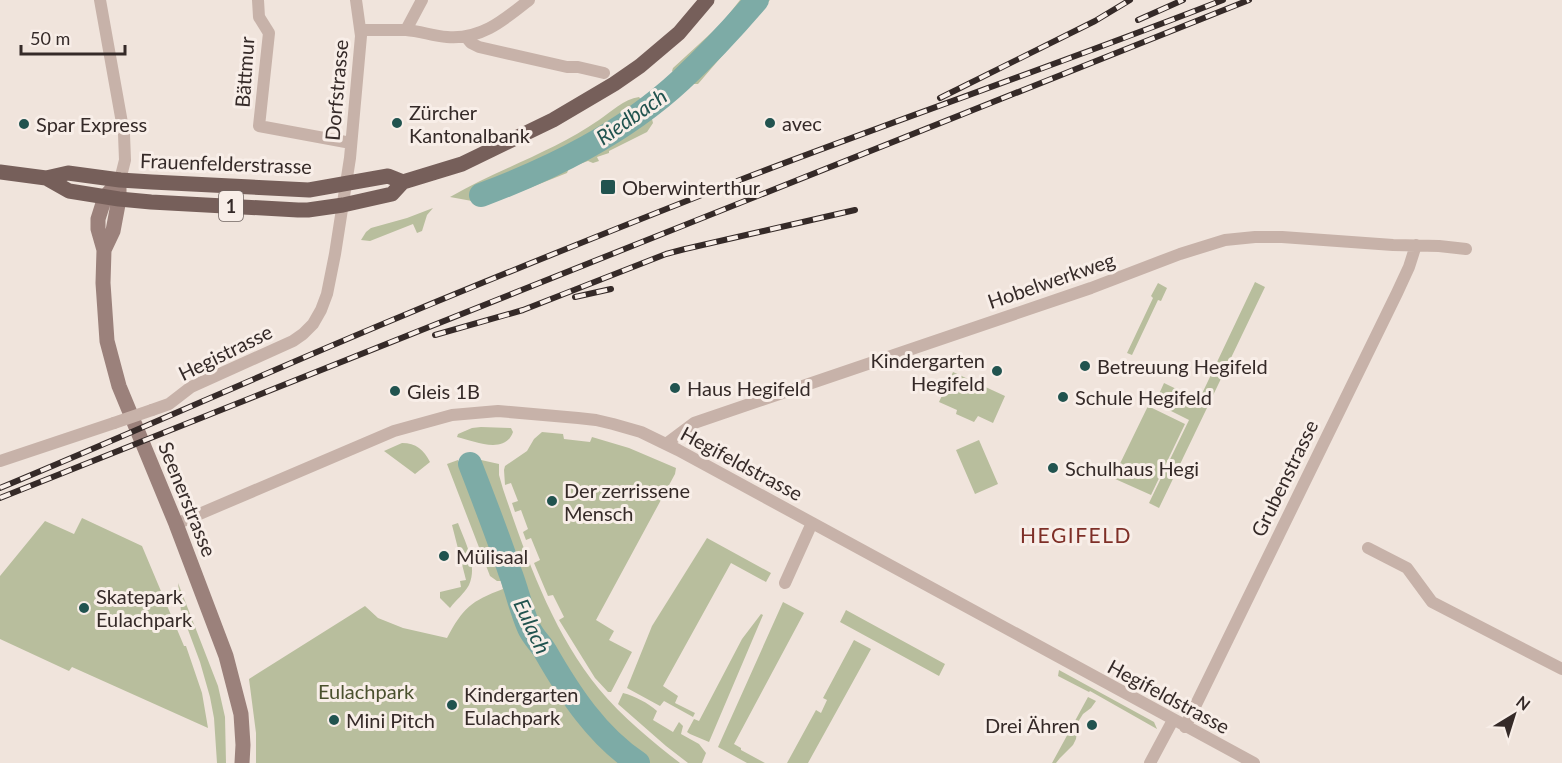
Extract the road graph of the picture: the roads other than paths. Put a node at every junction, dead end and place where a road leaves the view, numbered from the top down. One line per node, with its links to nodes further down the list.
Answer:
1 (99, 0): 14 (street)
2 (258, 0): 11 (street, Bättmur)
3 (356, 0): 7 (street, Dorfstrasse)
4 (422, 0): 8 (street)
5 (529, 0): 9 (street)
6 (706, 0): 15 (main road, Frauenfelderstrasse / 1)
7 (361, 30): 8 (street); 11 (street, Dorfstrasse)
8 (406, 30): 9 (street)
9 (466, 37): 10 (street)
10 (604, 73)
11 (351, 143): 16 (street, Dorfstrasse)
12 (0, 172): 13 (main road, Frauenfelderstrasse / 1)
13 (46, 178): 14 (main road, Frauenfelderstrasse / 1); 17 (main road, Frauenfelderstrasse / 1)
14 (120, 180): 16 (main road, Frauenfelderstrasse / 1); 17 (main road, Seenerstrasse)
15 (403, 182): 16 (main road, Frauenfelderstrasse / 1); 18 (main road, Frauenfelderstrasse / 1)
16 (347, 184): 18 (street, Dorfstrasse)
17 (112, 198): 18 (main road, Frauenfelderstrasse / 1); 23 (main road, Seenerstrasse)
18 (343, 206): 22 (street, Hegistrasse, bridge)
19 (1416, 245): 20 (street, Hobelwerkweg); 21 (street, Hobelwerkweg); 29 (street, Grubenstrasse)
20 (1466, 249)
21 (666, 444): 23 (street, Hegifeldstrasse); 24 (street, Hegifeldstrasse)
22 (0, 461)
23 (176, 524): 30 (main road, Seenerstrasse)
24 (812, 524): 26 (street); 28 (street, Hegifeldstrasse)
25 (1368, 548): 27 (street)
26 (785, 584)
27 (1562, 669)
28 (1173, 720): 29 (street, Hegifeldstrasse); 31 (street)
29 (1185, 727): 32 (street, Hegifeldstrasse)
30 (242, 763)
31 (1150, 763)
32 (1254, 763)

